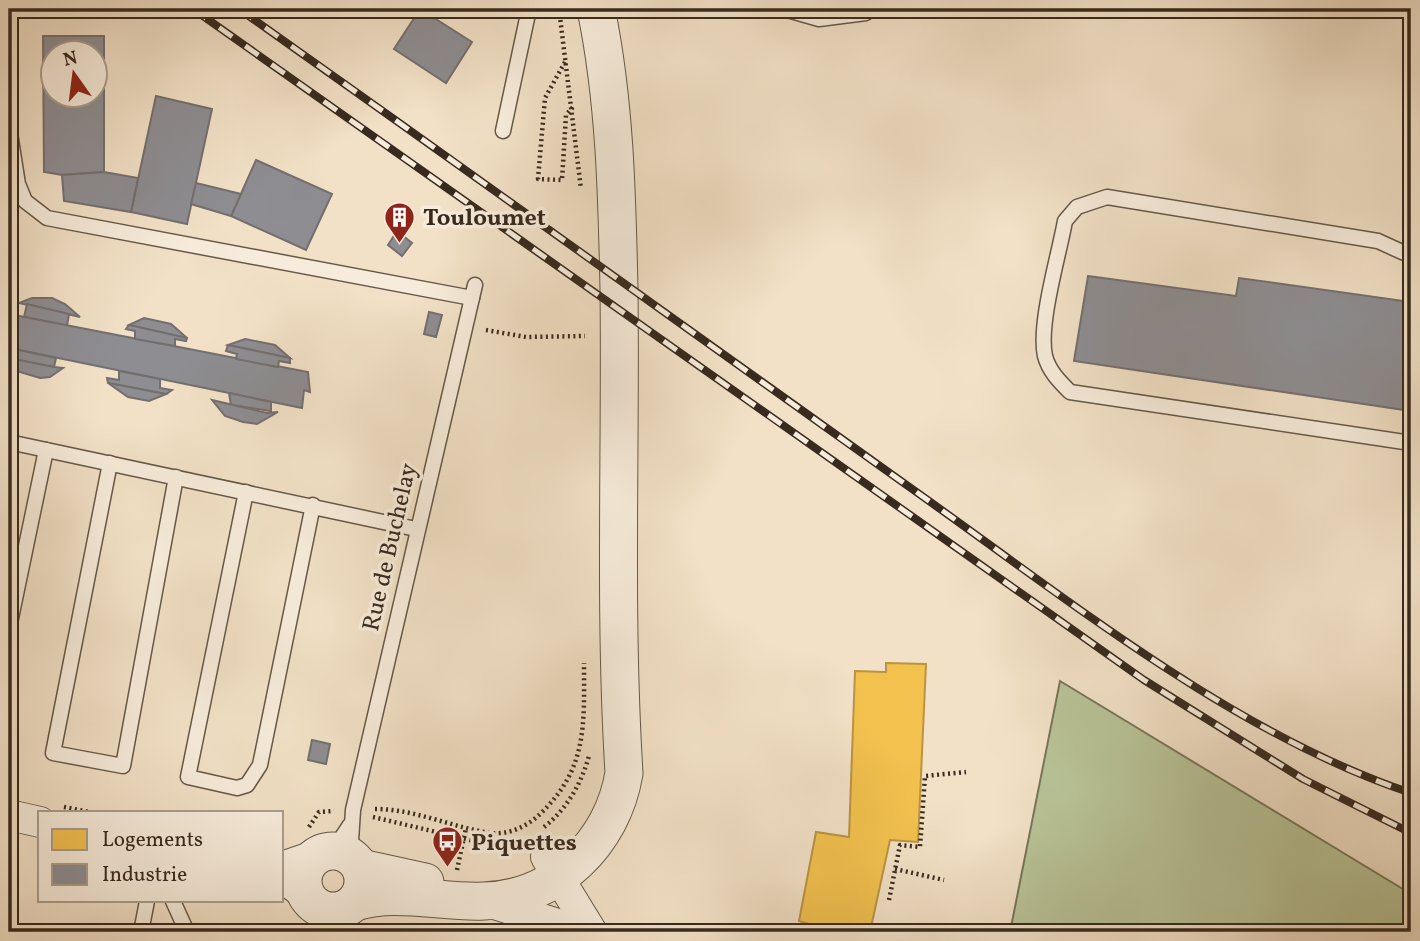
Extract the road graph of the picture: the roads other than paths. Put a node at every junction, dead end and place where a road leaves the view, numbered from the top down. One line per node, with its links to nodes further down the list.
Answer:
1 (530, 9): 6 (lane)
2 (596, 9): 20 (street)
3 (784, 9): 4 (lane)
4 (866, 13)
5 (9, 127): 15 (lane, Rue de Buchelay)
6 (503, 131)
7 (1411, 256): 9 (lane)
8 (9, 442): 10 (lane)
9 (1411, 443)
10 (46, 450): 11 (lane); 16 (lane)
11 (110, 463): 12 (lane); 12 (lane)
12 (176, 477): 13 (lane)
13 (246, 492): 14 (lane); 14 (lane)
14 (313, 505): 15 (lane)
15 (416, 529): 18 (lane, Rue de Buchelay)
16 (9, 628)
17 (9, 815): 19 (street)
18 (352, 816): 21 (lane, Rue de Buchelay); 21 (lane, Rue de Buchelay)
19 (38, 822)
20 (542, 851): 22 (street); 28 (street)
21 (325, 888): 22 (street)
22 (469, 893): 27 (street)
23 (147, 902): 25 (lane)
24 (173, 902): 26 (lane)
25 (141, 932)
26 (187, 932)
27 (583, 932)
28 (592, 932)

